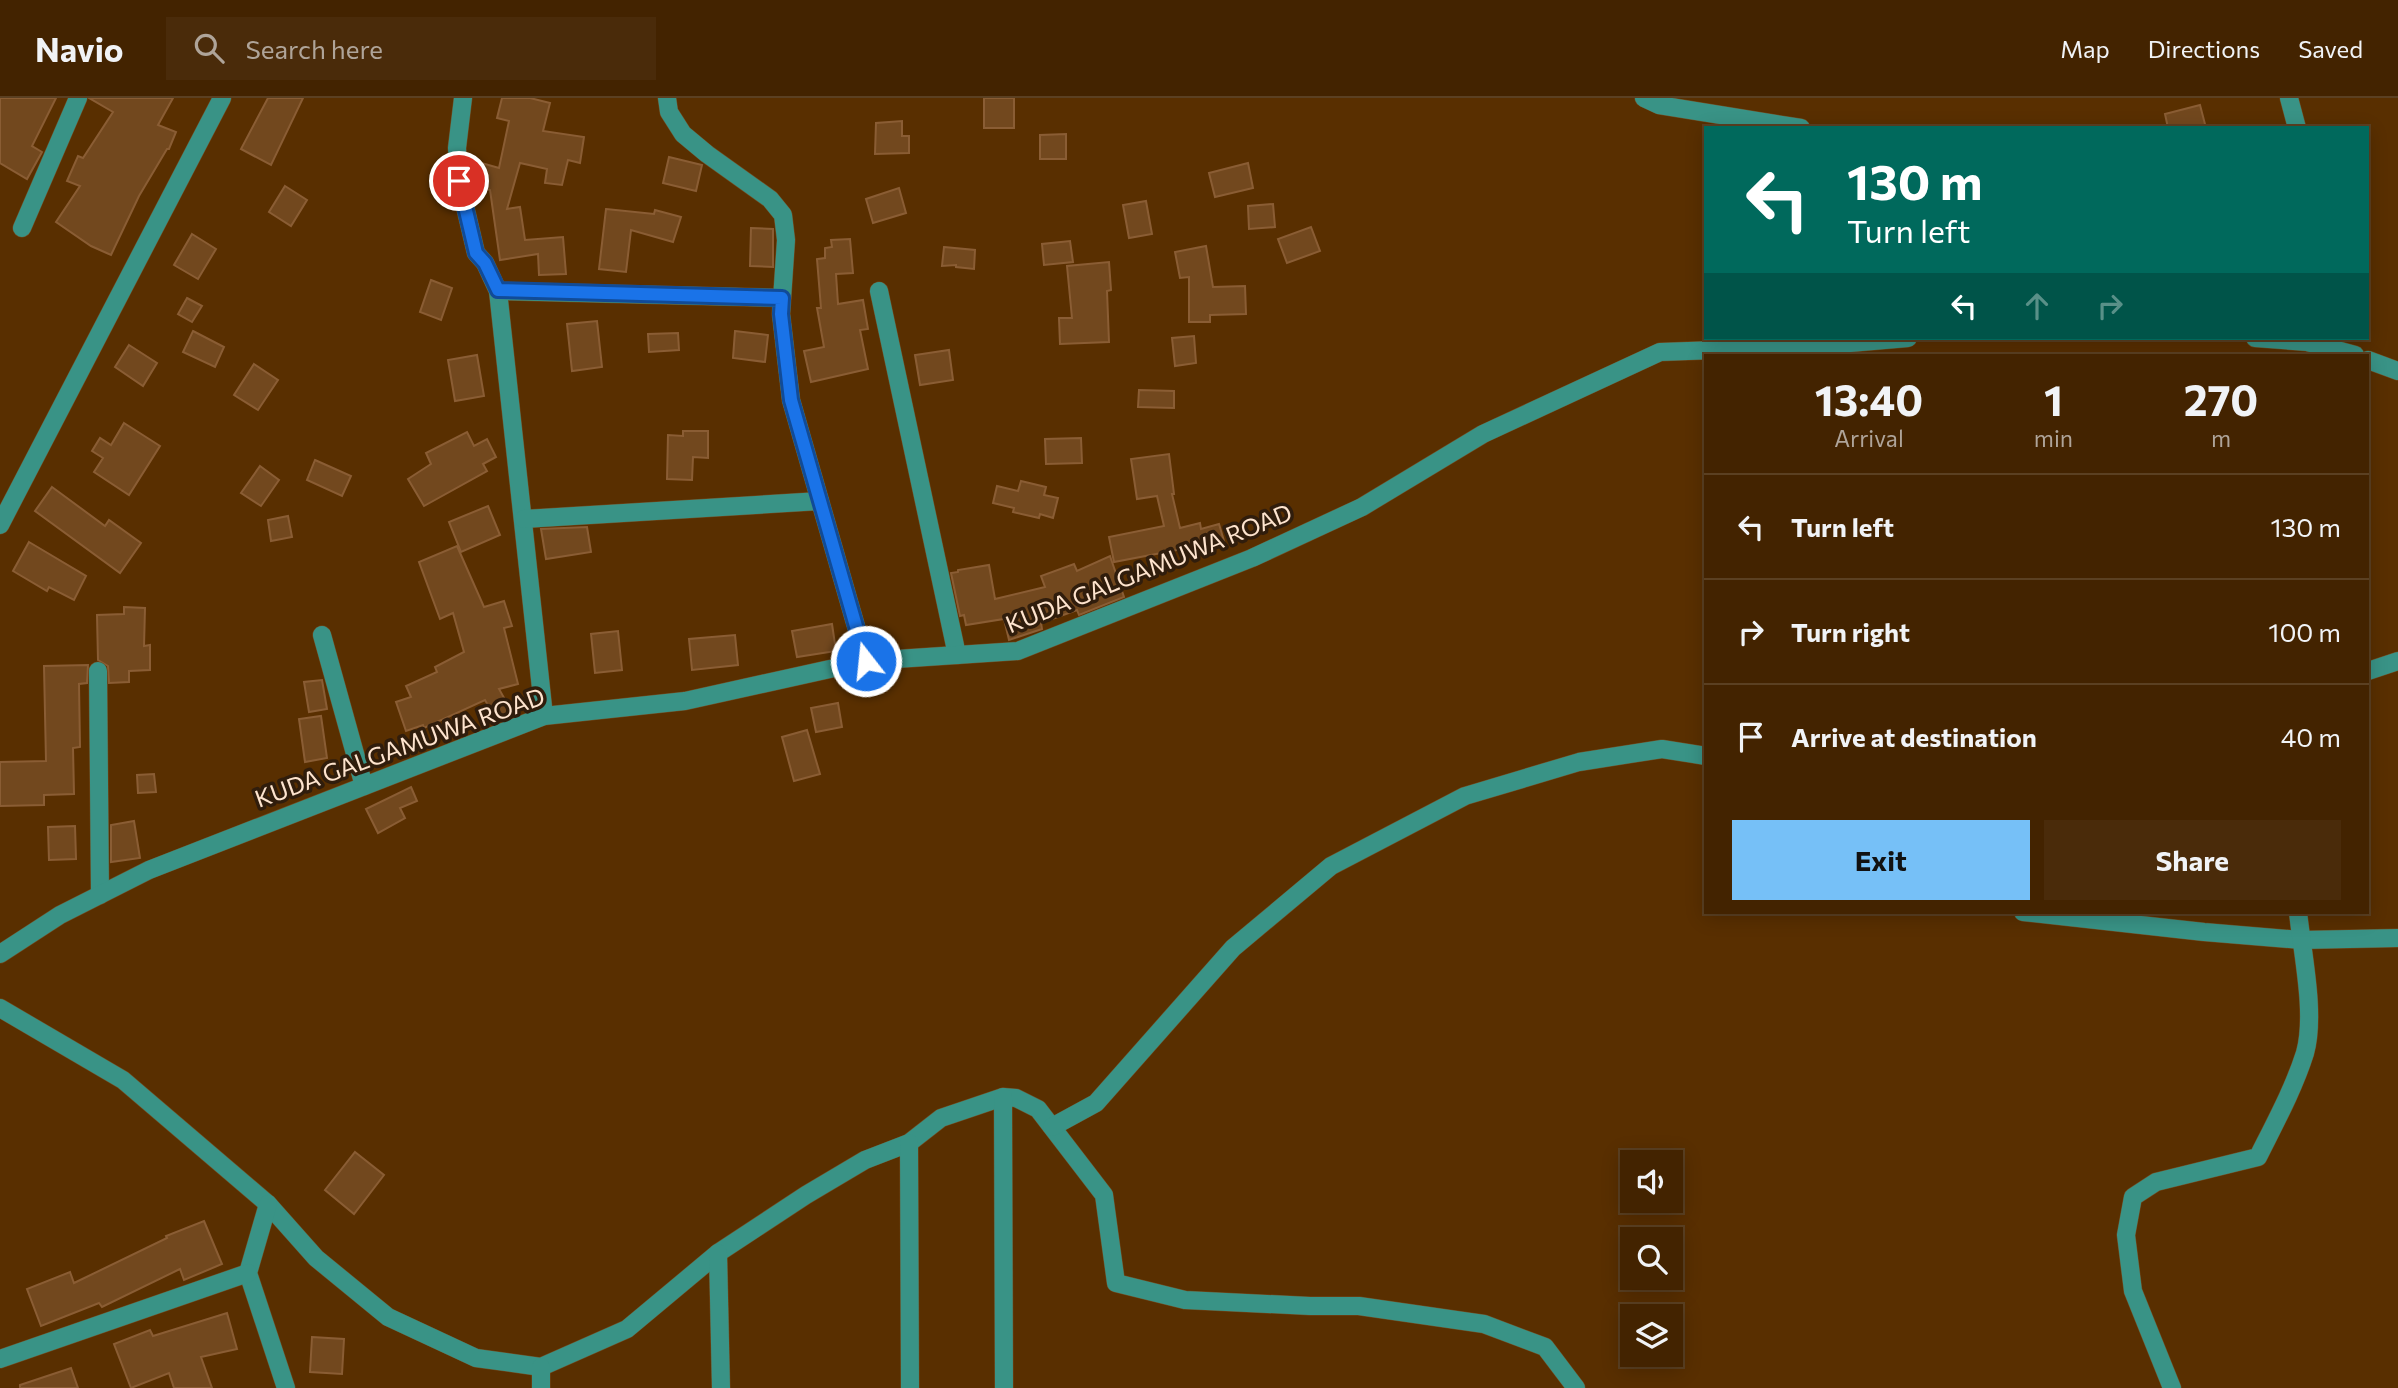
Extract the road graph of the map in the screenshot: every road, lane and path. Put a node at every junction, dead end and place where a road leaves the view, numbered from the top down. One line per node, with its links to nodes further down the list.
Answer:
1 (78, 98): 9 (street)
2 (222, 98): 20 (street)
3 (463, 98): 10 (street)
4 (667, 98): 12 (street)
5 (1644, 98): 7 (street)
6 (2289, 98): 8 (street)
7 (1789, 126)
8 (2296, 126)
9 (22, 228)
10 (498, 290): 12 (street); 19 (street)
11 (879, 291): 22 (street)
12 (782, 298): 18 (street)
13 (1885, 340): 22 (street, KUDA GALGAMUWA ROAD)
14 (2281, 340): 15 (street)
15 (2348, 348)
16 (2369, 360): 17 (street)
17 (2398, 371)
18 (820, 501): 19 (street); 23 (street)
19 (524, 519): 27 (street)
20 (0, 525)
21 (322, 635): 29 (street)
22 (957, 655): 23 (street, KUDA GALGAMUWA ROAD)
23 (866, 661): 27 (street, KUDA GALGAMUWA ROAD)
24 (2398, 661): 26 (street)
25 (98, 671): 30 (street)
26 (2369, 671)
27 (544, 716): 29 (street, KUDA GALGAMUWA ROAD)
28 (1704, 756): 38 (street)
29 (364, 786): 30 (street, KUDA GALGAMUWA ROAD)
30 (100, 895): 35 (street, KUDA GALGAMUWA ROAD)
31 (2040, 914): 34 (street)
32 (2298, 914): 34 (street)
33 (2398, 938): 34 (street)
34 (2301, 940): 51 (street)
35 (0, 954)
36 (0, 1008): 40 (street)
37 (1003, 1097): 38 (street); 39 (street); 49 (street)
38 (1052, 1127): 50 (street)
39 (909, 1143): 41 (street); 48 (street)
40 (268, 1204): 42 (street); 44 (street)
41 (718, 1253): 44 (street); 47 (street)
42 (248, 1273): 43 (street); 45 (street)
43 (0, 1359)
44 (541, 1367): 46 (street)
45 (286, 1388)
46 (541, 1388)
47 (721, 1388)
48 (909, 1388)
49 (1004, 1388)
50 (1576, 1388)
51 (2172, 1388)

